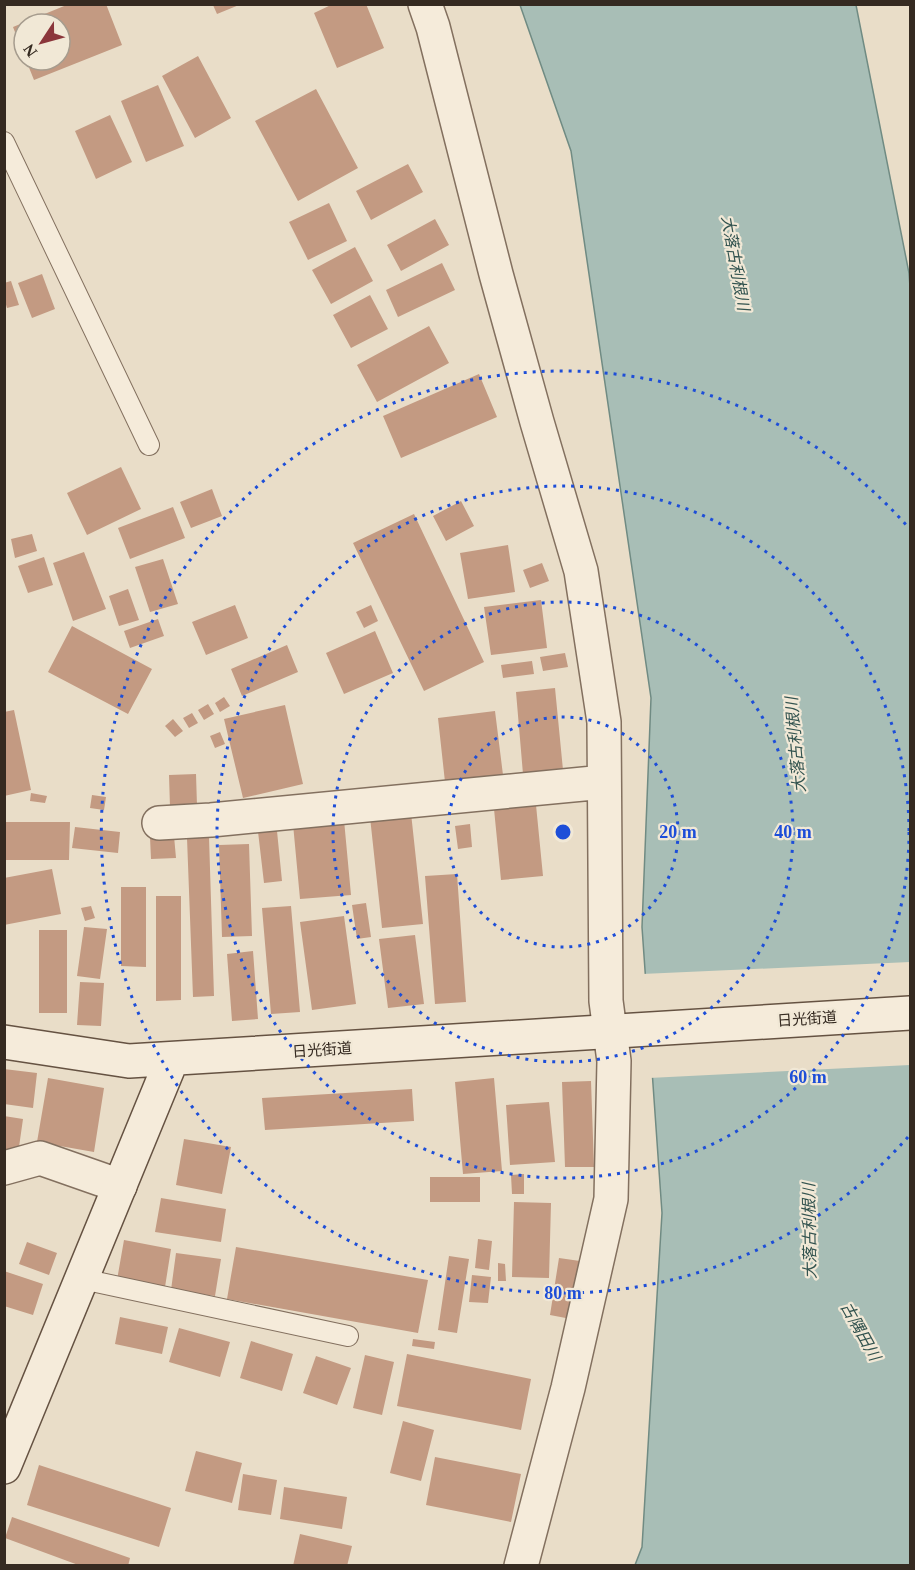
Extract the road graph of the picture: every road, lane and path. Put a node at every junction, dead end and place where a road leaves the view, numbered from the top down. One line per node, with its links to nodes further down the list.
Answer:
1 (425, 4): 4 (street)
2 (4, 142): 3 (lane)
3 (149, 445)
4 (604, 782): 5 (street); 7 (street)
5 (159, 823)
6 (910, 1013): 7 (street, 日光街道)
7 (617, 1031): 9 (street, 日光街道); 15 (street)
8 (4, 1042): 9 (street, 日光街道)
9 (172, 1059): 11 (street)
10 (4, 1168): 11 (street)
11 (120, 1186): 12 (street)
12 (82, 1279): 13 (lane); 14 (street)
13 (348, 1336)
14 (4, 1467)
15 (520, 1566)

